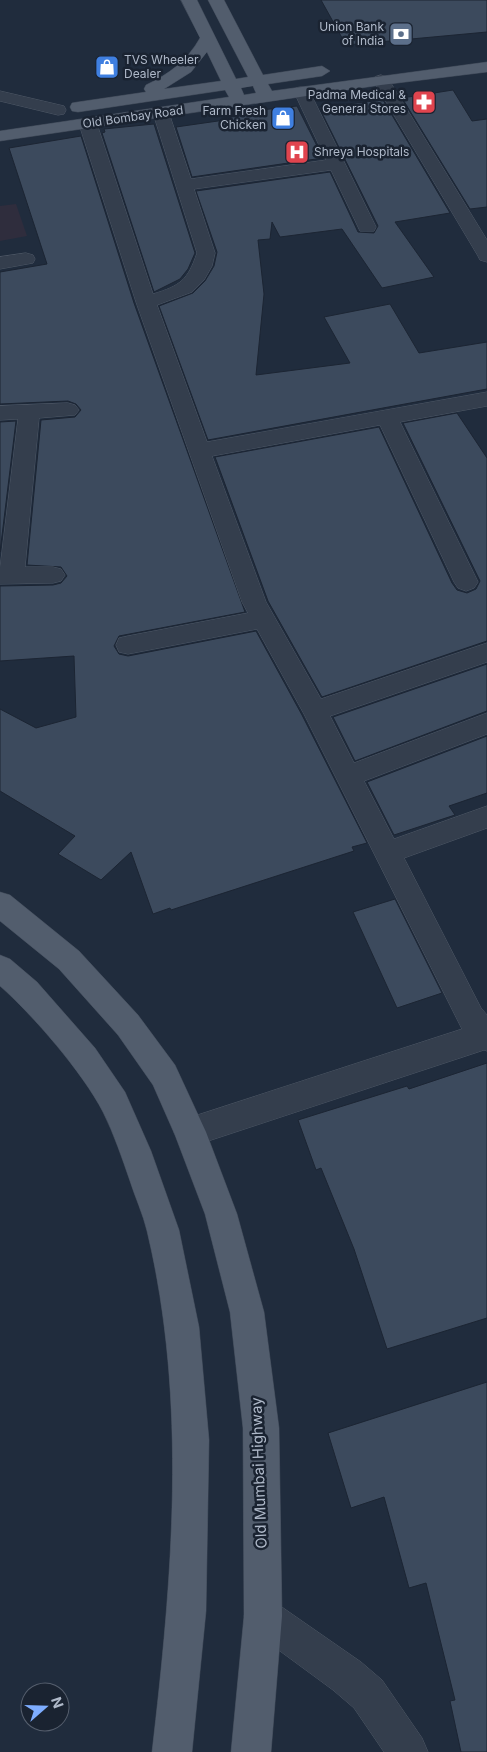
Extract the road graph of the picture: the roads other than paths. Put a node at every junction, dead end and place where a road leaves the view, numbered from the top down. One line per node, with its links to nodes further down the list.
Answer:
1 (190, 0): 3 (main road)
2 (216, 0): 8 (main road)
3 (208, 37): 9 (main road); 13 (main road)
4 (487, 53): 7 (main road)
5 (487, 67): 7 (main road, Old Bombay Road)
6 (339, 69): 8 (main road, Old Bombay Road)
7 (384, 71): 10 (main road, Old Bombay Road); 23 (street)
8 (257, 78): 9 (main road, Old Bombay Road); 12 (main road)
9 (230, 83): 13 (main road, Old Bombay Road); 14 (main road)
10 (302, 92): 12 (main road, Old Bombay Road); 20 (street)
11 (0, 96): 15 (street)
12 (266, 98): 14 (main road, Old Bombay Road)
13 (123, 99): 15 (main road, Old Bombay Road)
14 (239, 102): 16 (main road, Old Bombay Road)
15 (58, 110): 17 (main road, Old Bombay Road)
16 (161, 114): 18 (main road, Old Bombay Road); 21 (street)
17 (15, 116)
18 (88, 124): 19 (main road, Old Bombay Road); 26 (street)
19 (0, 136)
20 (335, 164): 21 (street); 22 (street)
21 (184, 185): 26 (street)
22 (367, 227)
23 (487, 256)
24 (26, 259): 25 (street)
25 (0, 263)
26 (146, 302): 32 (street)
27 (487, 400): 31 (street)
28 (68, 410): 29 (street)
29 (29, 412): 30 (street); 34 (street)
30 (0, 414)
31 (387, 417): 32 (street); 35 (street)
32 (200, 452): 36 (street)
33 (53, 575): 34 (street)
34 (6, 576)
35 (466, 582)
36 (263, 619): 37 (street); 39 (street)
37 (128, 645)
38 (487, 652): 39 (street)
39 (315, 712): 41 (street)
40 (487, 723): 41 (street)
41 (348, 776): 43 (street)
42 (487, 817): 43 (street)
43 (387, 853): 46 (street)
44 (0, 904): 47 (main road, Old Mumbai Highway)
45 (0, 968): 49 (main road)
46 (483, 1026): 47 (street)
47 (190, 1132): 48 (main road, Old Mumbai Highway)
48 (263, 1616): 50 (main road); 51 (street)
49 (172, 1752)
50 (251, 1752)
51 (408, 1752)

